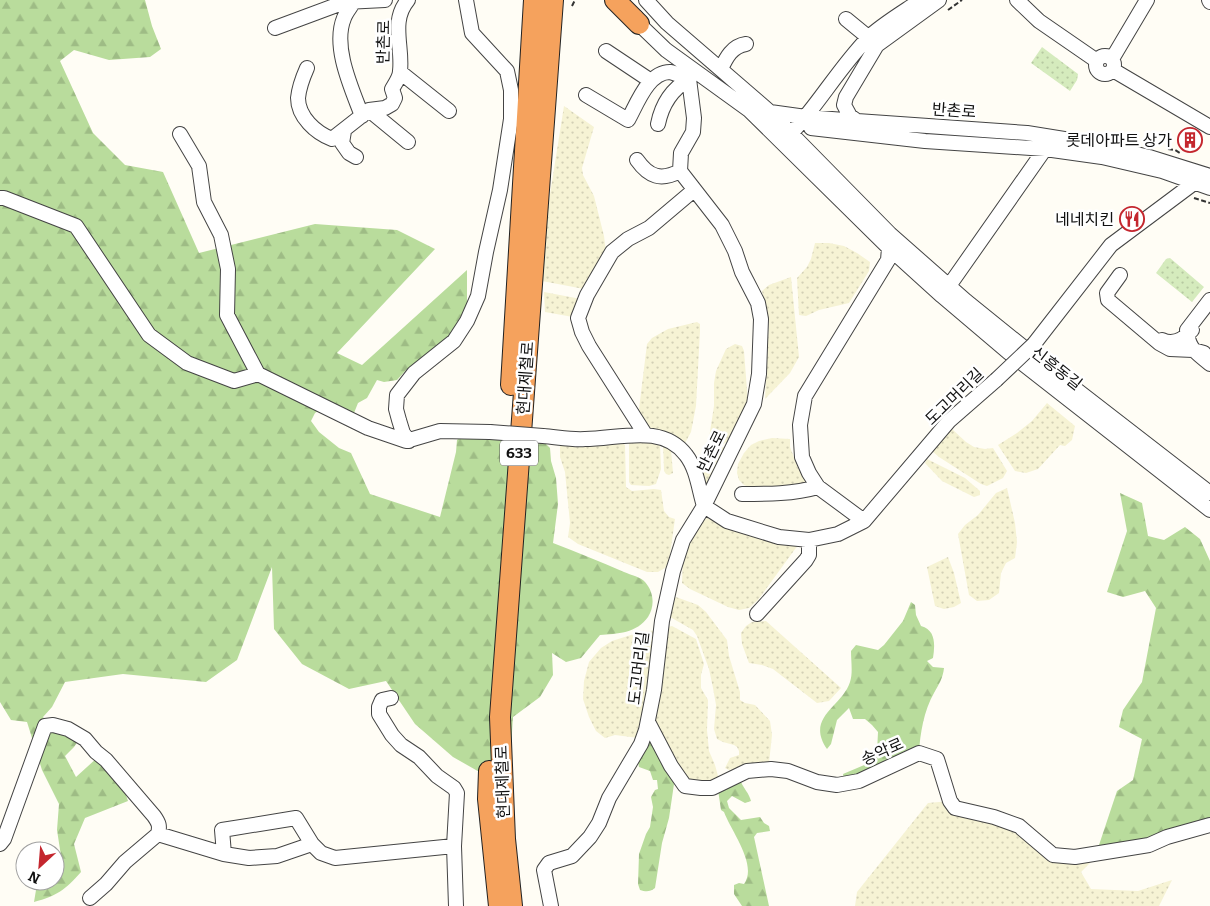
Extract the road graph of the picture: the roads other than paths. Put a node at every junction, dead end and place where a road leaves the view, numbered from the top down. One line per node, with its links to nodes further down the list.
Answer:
1 (385, 0): 13 (street, 반촌로)
2 (408, 0): 26 (street, 반촌로)
3 (466, 0): 58 (street)
4 (534, 0): 70 (highway, 현대제철로 / 633)
5 (553, 0): 17 (highway, 현대제철로 / 633)
6 (615, 0): 18 (highway)
7 (625, 0): 18 (street)
8 (636, 0): 24 (street)
9 (646, 0): 24 (street)
10 (921, 0): 20 (street)
11 (1017, 0): 23 (street)
12 (1147, 0): 23 (street)
13 (354, 1): 19 (street, 반촌로); 32 (street)
14 (568, 3): 17 (highway)
15 (943, 5): 20 (street)
16 (846, 19): 20 (street)
17 (551, 24): 69 (highway, 현대제철로 / 633)
18 (639, 24): 40 (street)
19 (275, 28)
20 (873, 41): 33 (street); 34 (street)
21 (746, 44): 24 (street)
22 (606, 51): 28 (street)
23 (1113, 64): 36 (street)
24 (716, 65): 31 (street)
25 (307, 68): 37 (street, 반촌로)
26 (400, 72): 30 (street); 32 (street, 반촌로)
27 (689, 79): 28 (street); 35 (street); 44 (street)
28 (651, 80): 29 (street)
29 (586, 95)
30 (449, 111)
31 (770, 112): 33 (street, 반촌로); 40 (street)
32 (366, 113): 37 (street, 반촌로); 39 (street)
33 (811, 121): 34 (street, 반촌로); 40 (street); 41 (street, 반촌로)
34 (857, 121): 45 (street, 반촌로)
35 (658, 124)
36 (1210, 127)
37 (344, 131): 42 (street)
38 (180, 134): 56 (street)
39 (408, 142)
40 (793, 146): 50 (street, 신흥동길); 51 (street)
41 (1045, 149): 46 (street, 반촌로); 51 (street)
42 (356, 157)
43 (637, 160): 44 (street)
44 (680, 171): 48 (street, 반촌로)
45 (1210, 176)
46 (1194, 183): 47 (street, 반촌로); 64 (street, 도고머리길, bridge)
47 (1210, 188)
48 (694, 190): 57 (street); 62 (street, 반촌로)
49 (0, 198): 56 (street)
50 (889, 248): 51 (street, 신흥동길); 59 (street)
51 (945, 291): 60 (street); 63 (street, 신흥동길)
52 (1210, 300): 54 (street)
53 (1210, 309): 54 (street)
54 (1188, 328): 55 (street); 55 (street)
55 (1204, 356)
56 (258, 374): 58 (street)
57 (645, 434): 58 (street, bridge); 62 (street)
58 (409, 442)
59 (818, 487): 61 (street); 64 (street)
60 (1210, 493)
61 (742, 494)
62 (704, 506): 65 (street, 도고머리길); 68 (street, 도고머리길)
63 (1210, 510)
64 (864, 521): 65 (street, 도고머리길)
65 (809, 540): 66 (street)
66 (757, 614)
67 (391, 698): 75 (street)
68 (648, 722): 71 (street, 송악로); 83 (street, 도고머리길)
69 (501, 776): 81 (highway, 현대제철로 / 633); 82 (highway)
70 (488, 799): 79 (highway); 80 (highway, 현대제철로 / 633)
71 (1210, 825)
72 (158, 834): 73 (street); 76 (street); 77 (street)
73 (0, 844)
74 (312, 844): 75 (street); 76 (street); 76 (street)
75 (454, 846): 78 (street)
76 (224, 854)
77 (90, 898)
78 (456, 906)
79 (490, 906)
80 (499, 906)
81 (512, 906)
82 (522, 906)
83 (551, 906)

